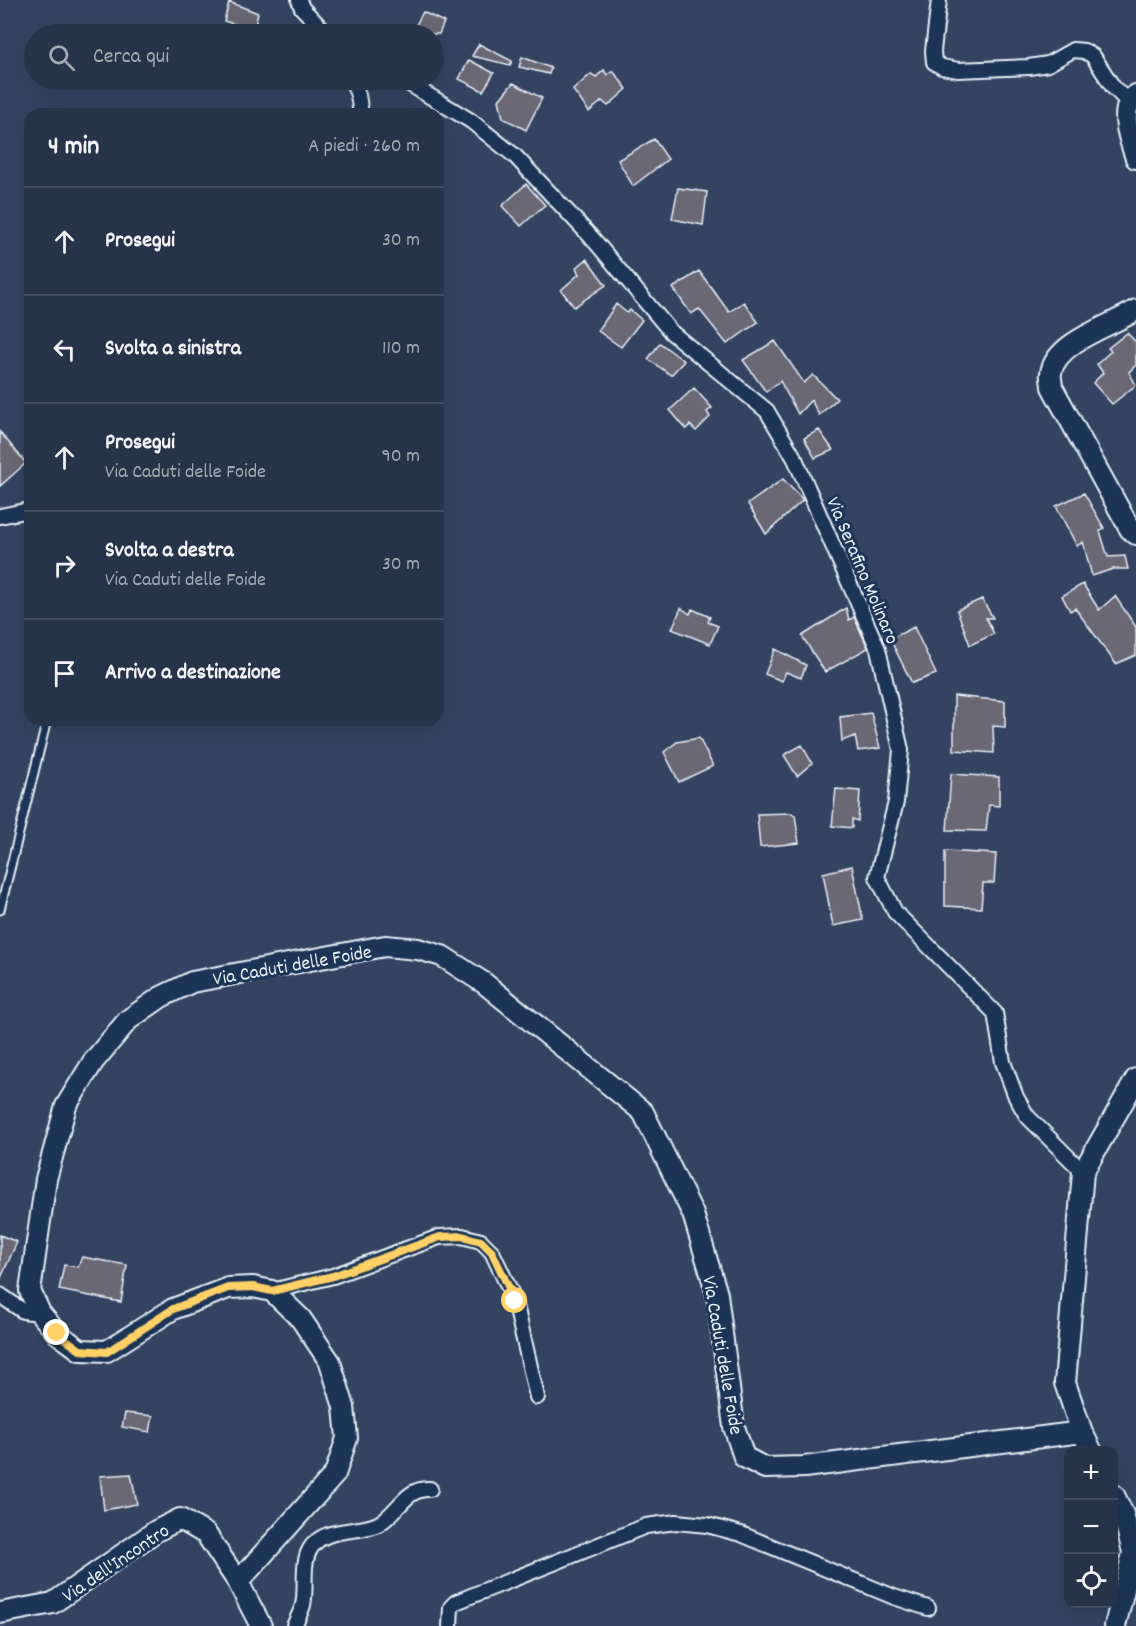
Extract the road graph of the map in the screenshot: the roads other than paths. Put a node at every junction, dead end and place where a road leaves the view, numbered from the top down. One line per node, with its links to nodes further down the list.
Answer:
1 (299, 0): 3 (street)
2 (939, 0): 6 (street)
3 (317, 24)
4 (356, 90): 7 (street)
5 (420, 90): 16 (street, Via Serafino Molinaro)
6 (1132, 99): 8 (street)
7 (360, 108)
8 (1136, 158)
9 (1136, 310): 12 (street)
10 (24, 511): 11 (street)
11 (0, 516)
12 (1136, 534)
13 (46, 726): 14 (lane)
14 (0, 910)
15 (1136, 1079): 16 (street)
16 (1083, 1172): 21 (street)
17 (272, 1291): 19 (street, Via Caduti delle Foide); 20 (street); 26 (street)
18 (0, 1295): 19 (street)
19 (40, 1313): 21 (street, Via Caduti delle Foide)
20 (537, 1397)
21 (1082, 1432): 22 (street)
22 (1089, 1446)
23 (430, 1489): 30 (street)
24 (1116, 1500): 25 (street)
25 (1134, 1559): 32 (street)
26 (238, 1582): 28 (street, Via dell'Incontro); 29 (street)
27 (928, 1608): 31 (street)
28 (0, 1613)
29 (261, 1626)
30 (294, 1626)
31 (450, 1626)
32 (1115, 1626)

